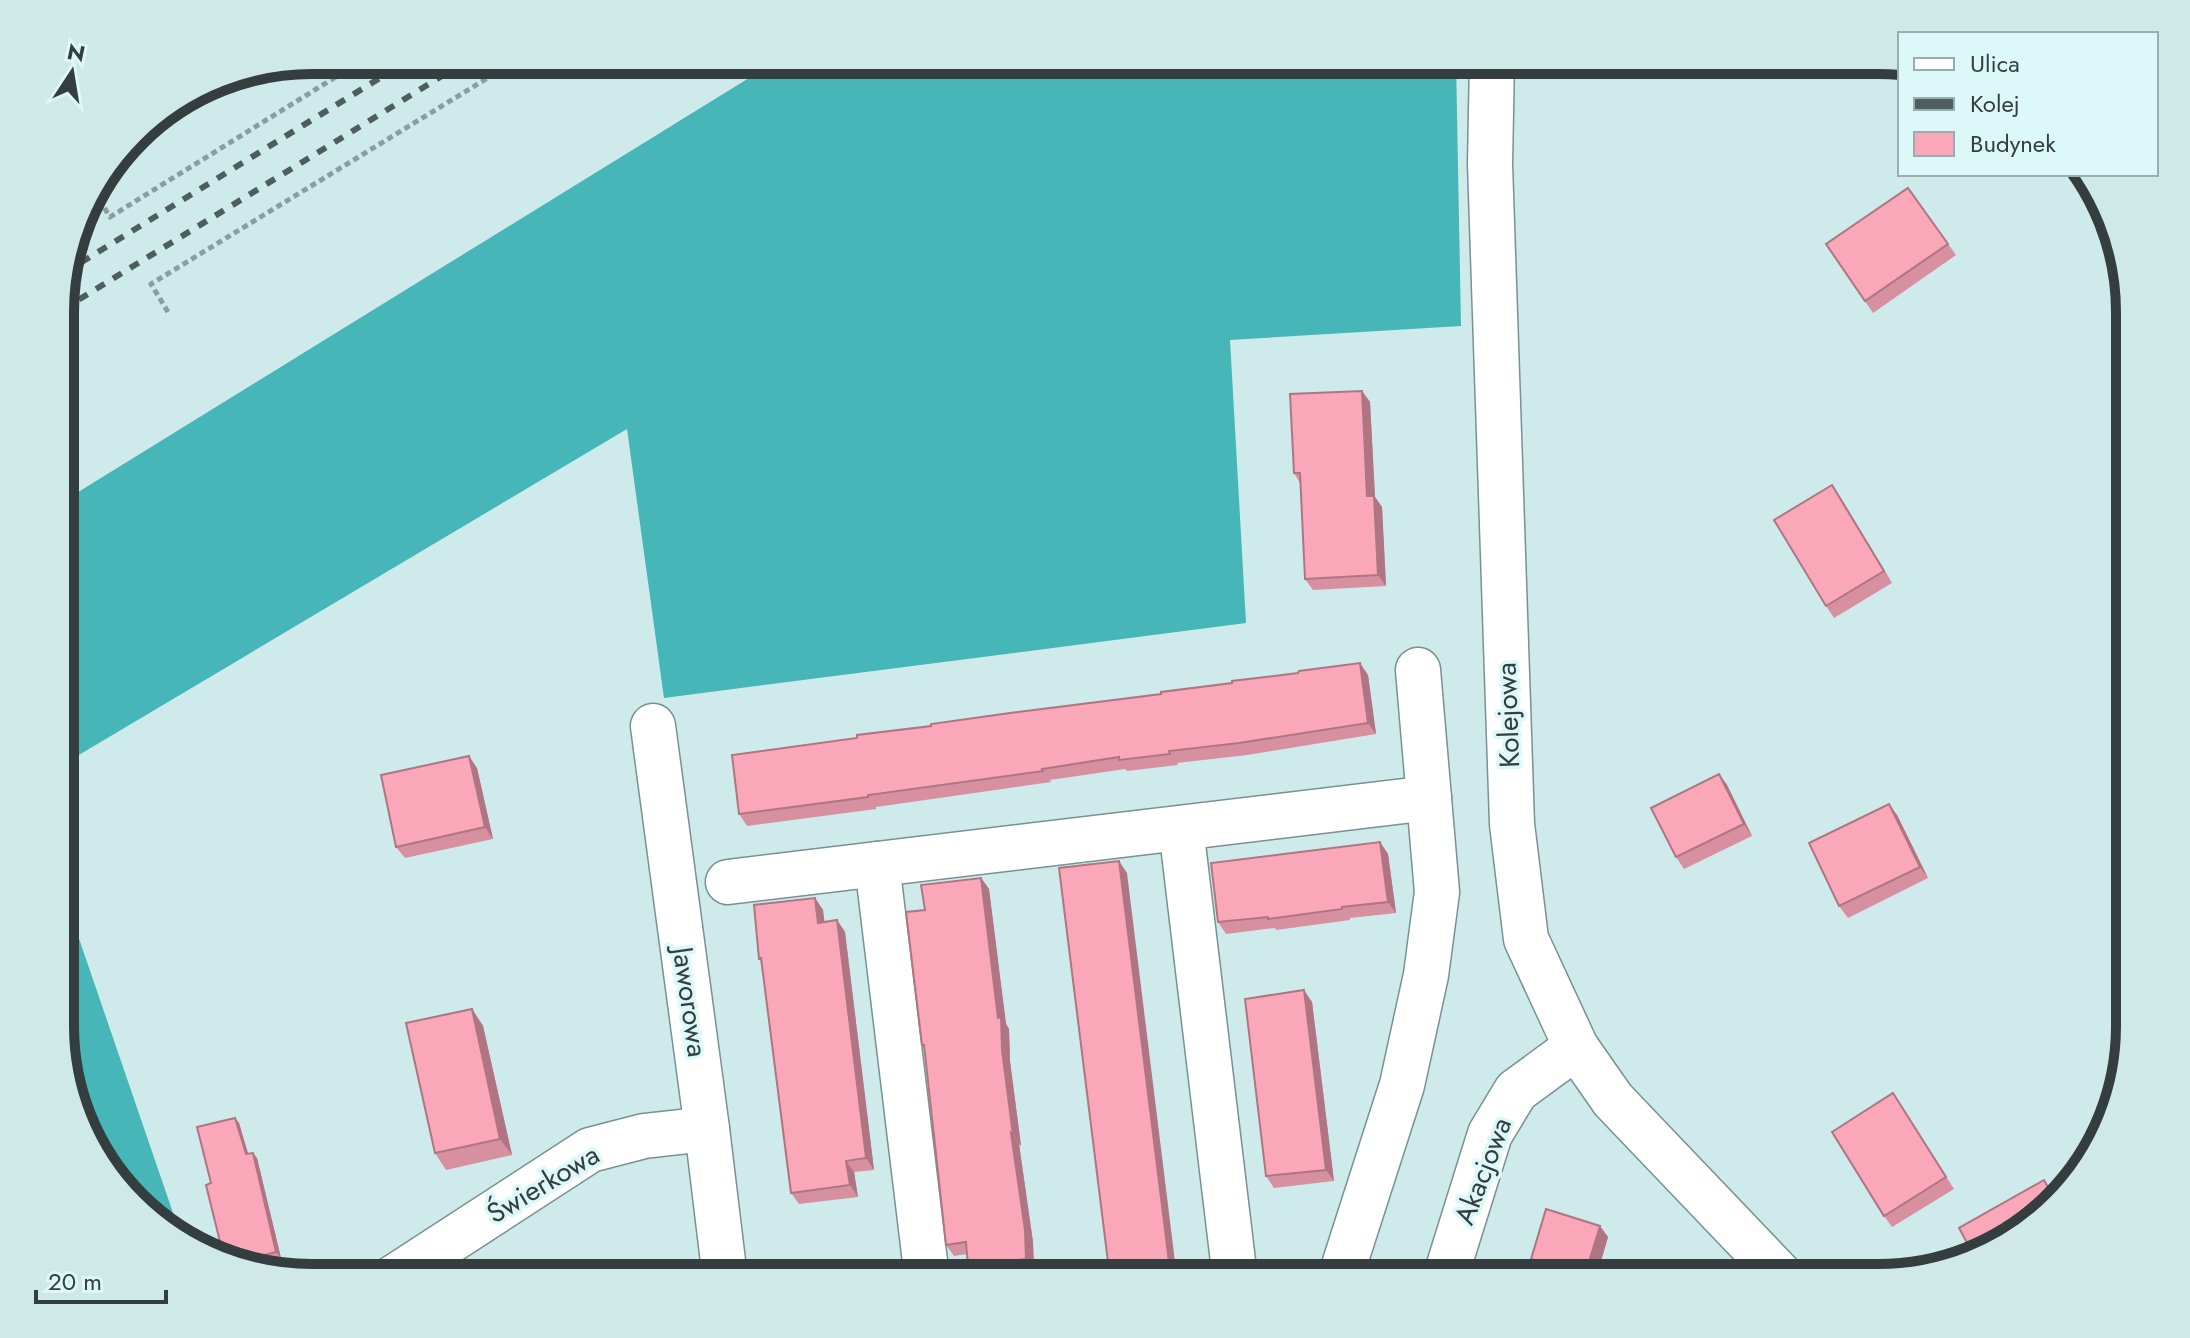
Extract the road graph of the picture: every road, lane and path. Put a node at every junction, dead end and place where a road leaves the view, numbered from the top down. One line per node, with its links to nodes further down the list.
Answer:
1 (1492, 74): 12 (street, Kolejowa)
2 (339, 75): 4 (path)
3 (493, 75): 5 (path)
4 (101, 203)
5 (168, 312)
6 (1418, 670): 8 (street)
7 (653, 726): 13 (street, Jaworowa)
8 (1429, 798): 9 (street); 15 (street)
9 (1181, 828): 10 (street); 14 (street)
10 (877, 864): 11 (street); 20 (street)
11 (728, 882)
12 (1576, 1047): 16 (street, Akacjowa); 17 (street, Kolejowa)
13 (707, 1129): 18 (street, Świerkowa); 19 (street, Jaworowa)
14 (1233, 1263)
15 (1345, 1263)
16 (1450, 1263)
17 (1769, 1263)
18 (415, 1264)
19 (723, 1264)
20 (925, 1264)

